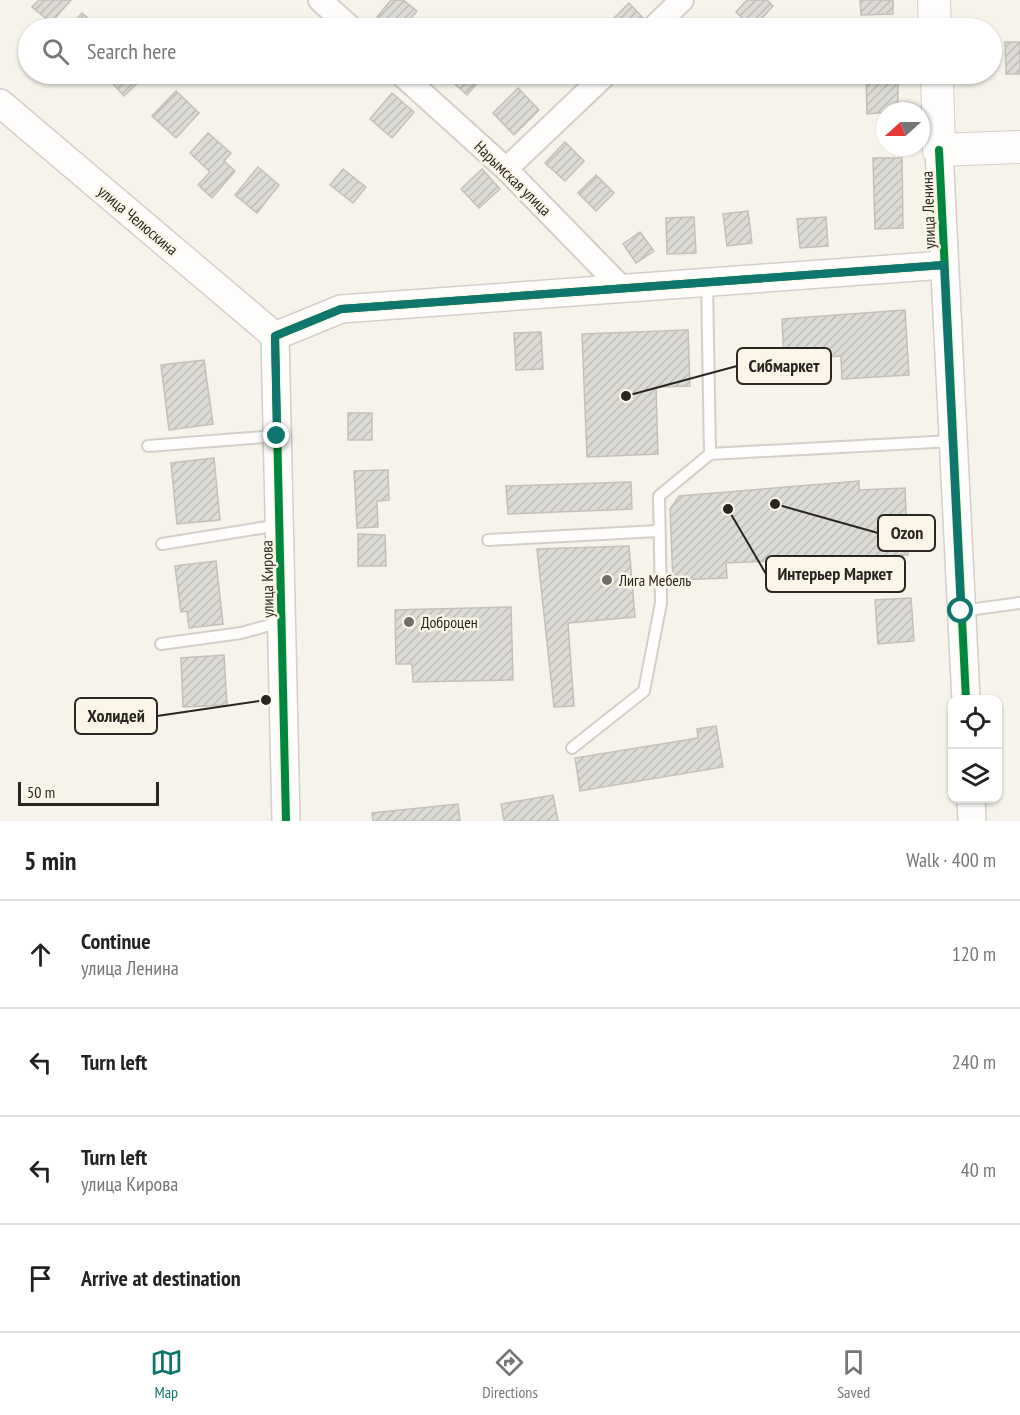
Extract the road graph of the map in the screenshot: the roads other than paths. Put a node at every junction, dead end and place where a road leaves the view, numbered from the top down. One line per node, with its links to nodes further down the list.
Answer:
1 (320, 0): 4 (street)
2 (934, 0): 6 (main road)
3 (676, 2): 5 (street)
4 (340, 18)
5 (662, 18)
6 (935, 18)
7 (412, 84): 13 (street, Нарымская улица)
8 (595, 84): 13 (street)
9 (937, 84): 12 (main road, улица Ленина)
10 (0, 103): 17 (street, улица Челюскина)
11 (1020, 147): 12 (main road)
12 (939, 150): 14 (street, улица Ленина)
13 (506, 169): 16 (street, Нарымская улица)
14 (944, 265): 15 (street); 19 (street, улица Ленина)
15 (707, 282): 16 (street); 21 (lane)
16 (621, 287): 17 (street)
17 (275, 336): 18 (street, улица Кирова)
18 (277, 436): 20 (lane); 22 (street, улица Кирова)
19 (952, 441): 21 (lane); 27 (street, улица Ленина)
20 (148, 446)
21 (710, 454): 23 (lane)
22 (280, 525): 25 (lane); 28 (street, улица Кирова)
23 (658, 531): 24 (lane); 31 (lane)
24 (488, 540)
25 (162, 544)
26 (1020, 603): 27 (lane)
27 (961, 611): 30 (street, улица Ленина)
28 (282, 621): 29 (lane); 33 (street, улица Кирова)
29 (161, 644)
30 (966, 695)
31 (572, 748)
32 (971, 803): 34 (street)
33 (286, 821)
34 (972, 821)

